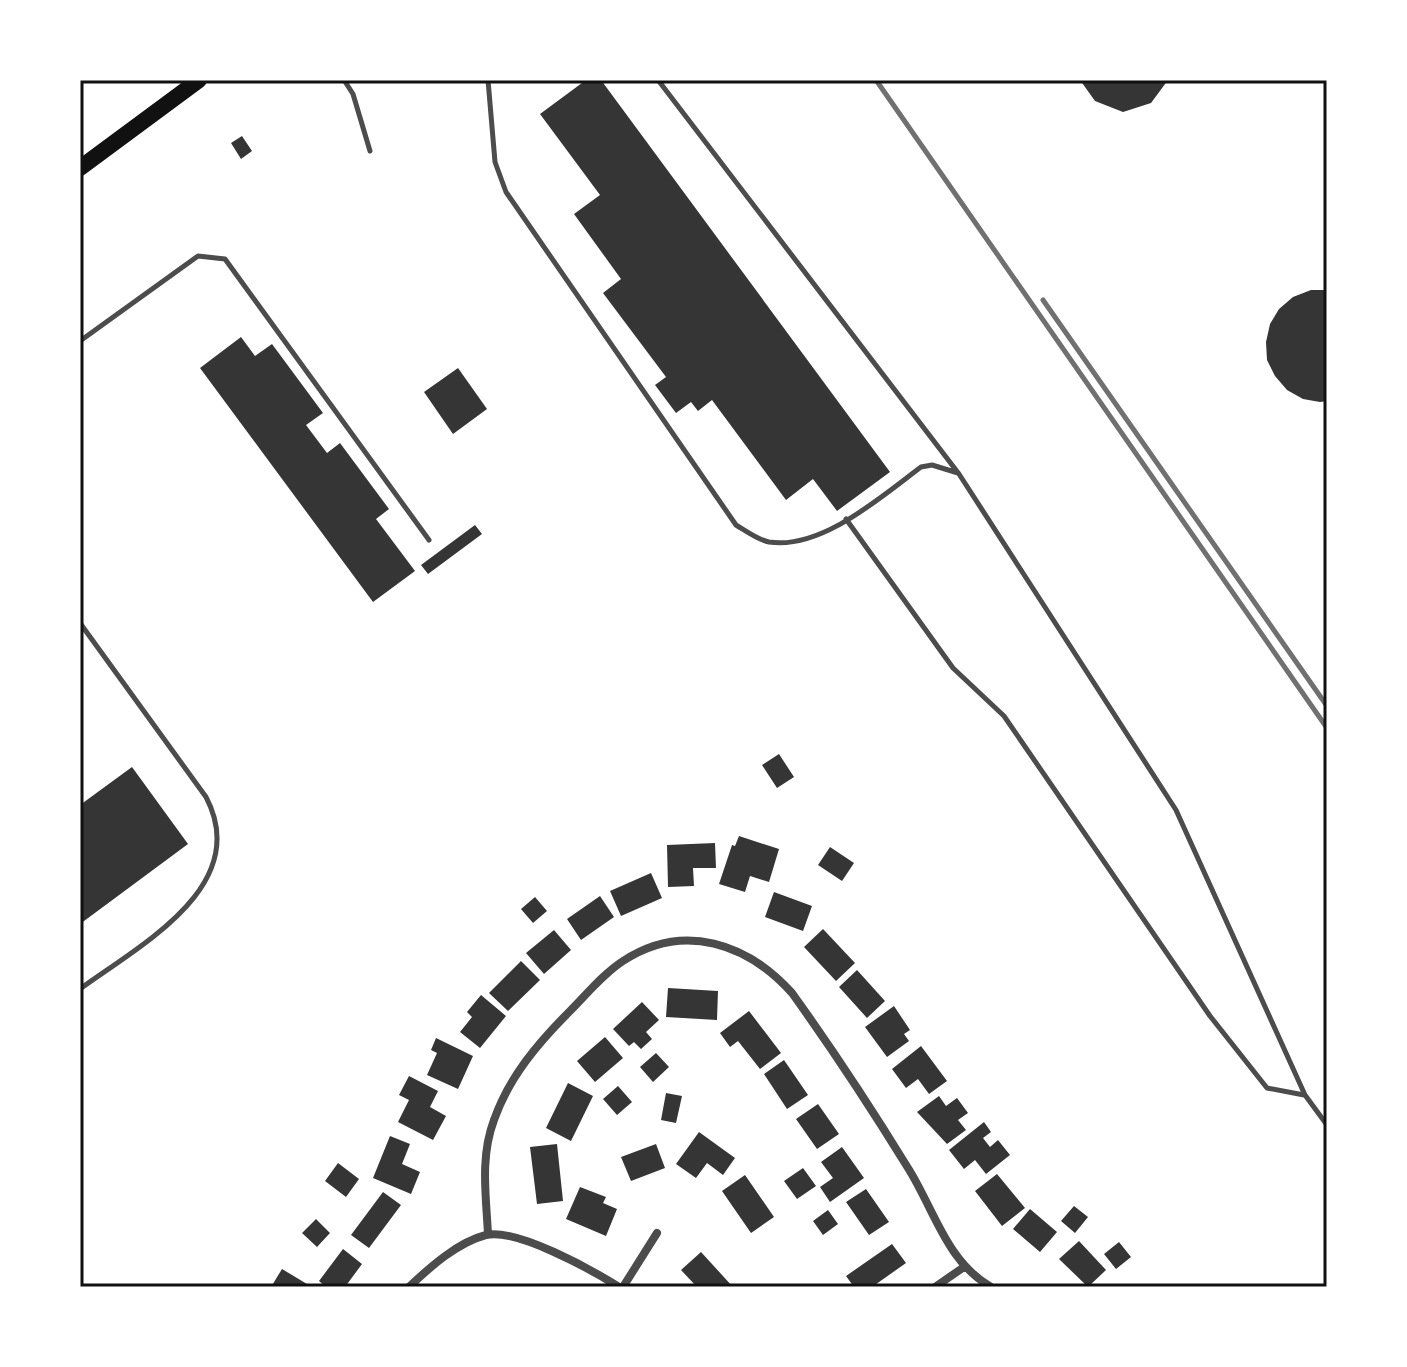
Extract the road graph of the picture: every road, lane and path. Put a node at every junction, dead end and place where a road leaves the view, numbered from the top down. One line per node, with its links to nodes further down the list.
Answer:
1 (199, 80): 6 (main road)
2 (344, 80): 5 (lane)
3 (488, 80): 9 (lane)
4 (658, 80): 8 (lane)
5 (370, 151)
6 (80, 168)
7 (80, 341): 10 (lane)
8 (959, 474): 9 (lane); 13 (lane)
9 (846, 519): 13 (lane)
10 (429, 540)
11 (80, 623): 12 (lane)
12 (80, 989)
13 (1305, 1095): 14 (lane)
14 (1327, 1125)
15 (657, 1233): 19 (street)
16 (488, 1234): 17 (street); 18 (street); 19 (street)
17 (964, 1267): 20 (street); 21 (street)
18 (409, 1287)
19 (621, 1287)
20 (935, 1287)
21 (991, 1287)

